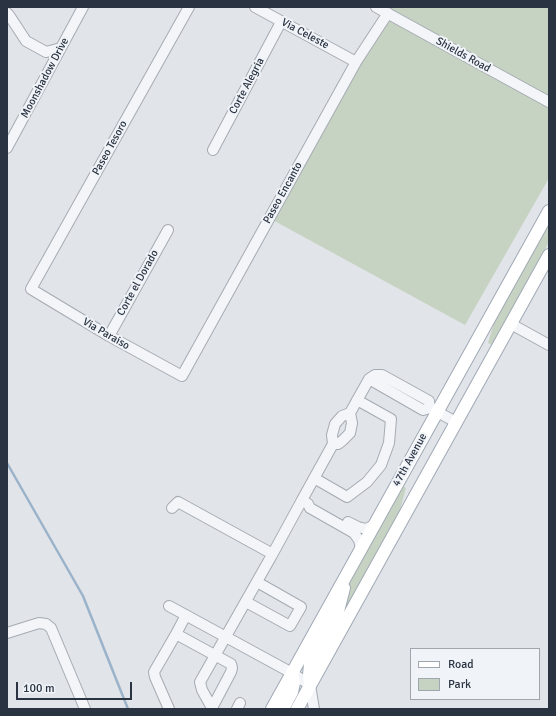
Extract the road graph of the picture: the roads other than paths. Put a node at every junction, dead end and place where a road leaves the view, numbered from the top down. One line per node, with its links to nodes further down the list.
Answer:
1 (83, 7): 8 (street, Moonshadow Drive)
2 (189, 7): 16 (street, Paseo Tesoro)
3 (255, 7): 7 (street, Via Celeste)
4 (376, 7): 6 (street, Shields Road)
5 (7, 13): 8 (street)
6 (388, 14): 9 (street, Paseo Encanto); 10 (street, Shields Road)
7 (281, 22): 9 (street, Via Celeste); 12 (street, Corte Alegria)
8 (61, 48): 11 (street, Moonshadow Drive)
9 (356, 62): 20 (street, Paseo Encanto)
10 (549, 102)
11 (7, 148)
12 (213, 150)
13 (549, 211): 22 (main road, 47th Avenue)
14 (168, 230): 18 (street, Corte el Dorado)
15 (549, 255): 17 (main road, 47th Avenue)
16 (31, 289): 18 (street, Via Paraiso)
17 (511, 324): 19 (street); 24 (main road, 47th Avenue)
18 (109, 336): 20 (street, Via Paraiso)
19 (549, 346)
20 (182, 376)
21 (357, 400): 22 (street); 23 (street); 26 (street)
22 (433, 410): 24 (street); 29 (main road, 47th Avenue)
23 (350, 413): 25 (street); 25 (street)
24 (456, 422): 42 (main road, 47th Avenue)
25 (333, 444): 26 (street)
26 (314, 478): 27 (street)
27 (305, 502): 29 (street); 30 (street); 31 (street)
28 (172, 508): 31 (street)
29 (374, 525): 30 (main road, 47th Avenue)
30 (361, 549): 32 (main road, 47th Avenue)
31 (272, 555): 33 (street)
32 (348, 572): 41 (main road, 47th Avenue); 42 (main road)
33 (257, 582): 34 (street); 34 (street)
34 (246, 602): 39 (street)
35 (168, 606): 36 (street)
36 (186, 615): 38 (street); 39 (street)
37 (7, 633): 44 (street)
38 (176, 634): 40 (street); 45 (street)
39 (226, 637): 40 (street); 41 (street)
40 (215, 656): 43 (street); 43 (street)
41 (292, 673): 42 (street); 46 (main road, 47th Avenue); 47 (main road)
42 (310, 685): 48 (main road, 47th Avenue); 49 (street)
43 (212, 708)
44 (85, 709)
45 (169, 709)
46 (272, 709)
47 (283, 709)
48 (296, 709)
49 (314, 709)

